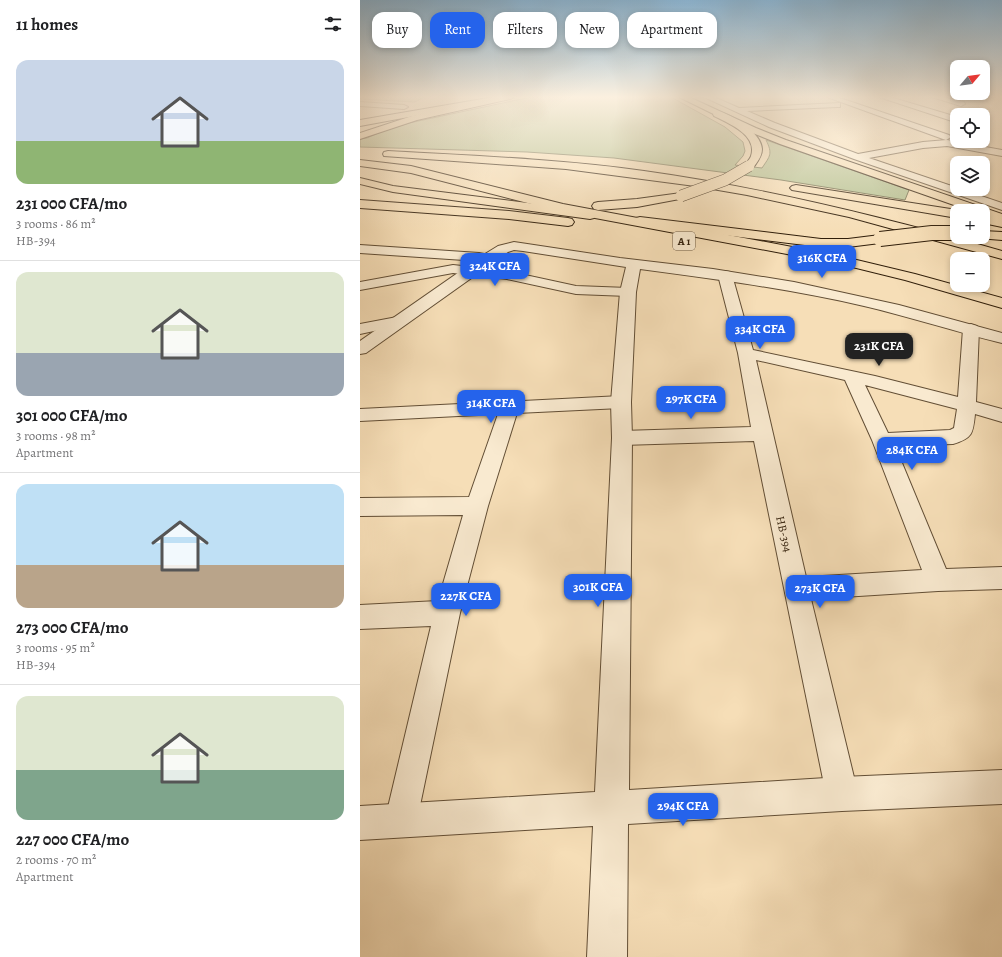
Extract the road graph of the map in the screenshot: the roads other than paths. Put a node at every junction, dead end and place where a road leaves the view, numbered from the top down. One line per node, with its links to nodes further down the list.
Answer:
1 (755, 142): 16 (highway, bridge)
2 (784, 142): 15 (highway)
3 (816, 142): 8 (street)
4 (938, 142): 8 (street)
5 (953, 142): 7 (street)
6 (366, 153): 11 (highway); 29 (highway)
7 (1002, 153)
8 (857, 157): 17 (street)
9 (360, 163): 13 (highway)
10 (360, 181): 19 (highway)
11 (761, 183)
12 (783, 186): 20 (highway)
13 (502, 193): 16 (highway); 18 (highway)
14 (360, 204): 37 (highway, A 1)
15 (963, 204)
16 (597, 206): 18 (highway)
17 (1002, 207)
18 (563, 208): 19 (highway); 22 (highway)
19 (546, 209): 22 (highway)
20 (950, 213)
21 (990, 214): 23 (highway)
22 (618, 218): 26 (highway, bridge); 36 (highway)
23 (1002, 218)
24 (990, 224): 25 (highway)
25 (1001, 231): 27 (highway)
26 (950, 233)
27 (990, 233)
28 (360, 249): 30 (street)
29 (1002, 255)
30 (490, 258): 31 (street); 32 (street)
31 (634, 264): 33 (street); 35 (street)
32 (470, 270): 34 (street); 35 (street); 38 (street)
33 (725, 275): 40 (street); 43 (street, HB-394)
34 (360, 286)
35 (628, 292): 45 (street)
36 (1002, 303)
37 (1002, 311)
38 (396, 322): 39 (street); 42 (street)
39 (360, 329)
40 (971, 329): 41 (street); 46 (street)
41 (1002, 338)
42 (360, 349)
43 (746, 353): 44 (street); 50 (street, HB-394)
44 (852, 376): 46 (street); 52 (street)
45 (621, 402): 47 (street); 51 (street)
46 (967, 404): 49 (street); 52 (street)
47 (509, 408): 48 (street); 53 (street)
48 (360, 415)
49 (1002, 416)
50 (762, 434): 51 (street); 57 (street, HB-394)
51 (622, 438): 62 (street)
52 (882, 440): 56 (street)
53 (477, 506): 54 (street); 58 (street)
54 (360, 508)
55 (1002, 578): 56 (street)
56 (938, 580): 57 (street)
57 (796, 589): 61 (street, HB-394)
58 (447, 613): 59 (street); 63 (street)
59 (360, 617)
60 (1002, 787): 61 (street)
61 (842, 794): 62 (street)
62 (612, 809): 63 (street); 65 (street)
63 (401, 820): 64 (street)
64 (360, 823)
65 (607, 957)

